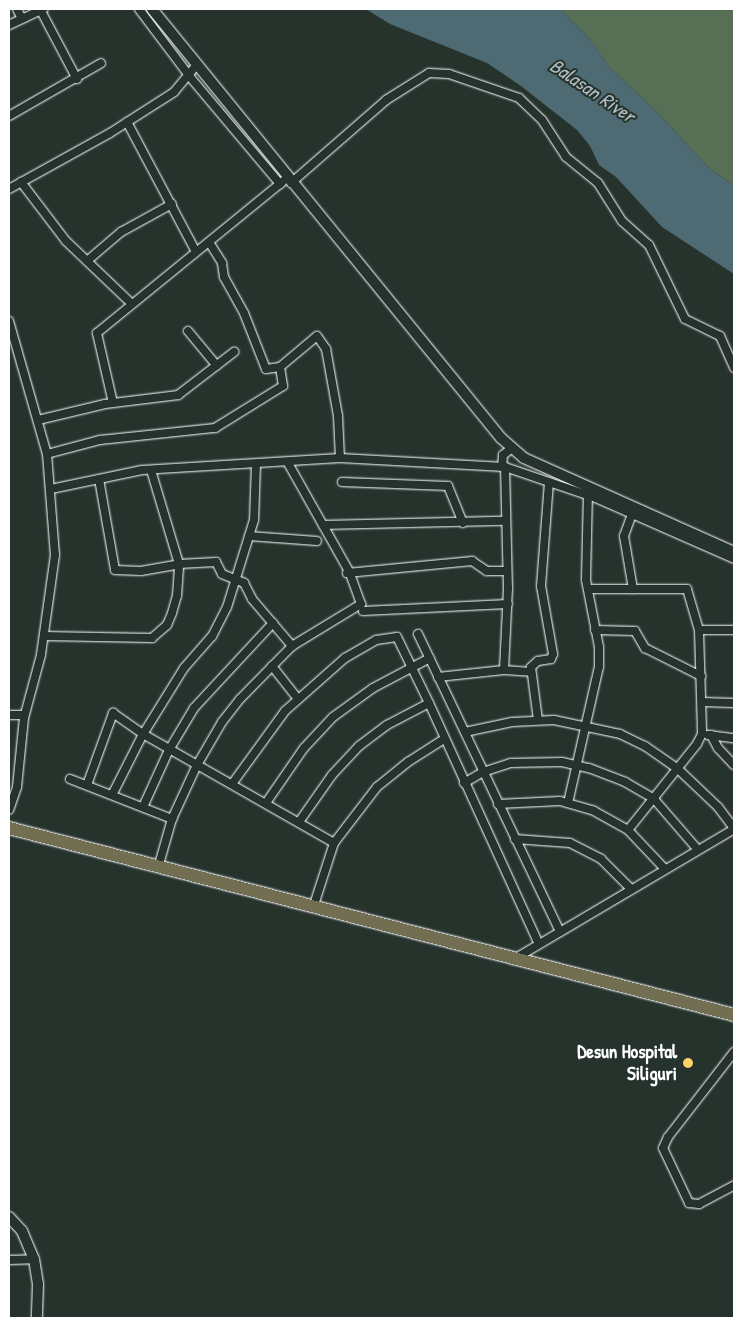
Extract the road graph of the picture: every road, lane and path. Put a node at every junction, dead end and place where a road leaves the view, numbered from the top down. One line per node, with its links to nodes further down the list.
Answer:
1 (17, 9): 5 (street)
2 (139, 9): 9 (street)
3 (152, 9): 8 (street)
4 (43, 10): 5 (street); 10 (street)
5 (22, 19): 6 (street)
6 (9, 25)
7 (101, 64): 10 (street)
8 (198, 66): 9 (street); 14 (street)
9 (190, 76): 12 (street); 14 (street)
10 (77, 78): 11 (street)
11 (9, 116)
12 (127, 122): 13 (street); 16 (street)
13 (21, 182): 15 (street); 19 (street)
14 (286, 182): 17 (street); 26 (street); 29 (street)
15 (9, 189)
16 (172, 204): 18 (street); 19 (street)
17 (209, 242): 18 (street); 25 (street)
18 (196, 252): 20 (street)
19 (87, 261): 20 (street)
20 (132, 304): 27 (street)
21 (9, 321): 28 (street)
22 (188, 331): 24 (street)
23 (234, 352): 24 (street)
24 (217, 366): 27 (street)
25 (280, 366): 30 (street); 31 (street)
26 (734, 368)
27 (112, 403): 28 (street)
28 (38, 420): 30 (street)
29 (512, 448): 34 (street); 47 (street)
30 (47, 454): 39 (street)
31 (340, 458): 32 (street); 34 (street)
32 (288, 463): 33 (street); 44 (street)
33 (256, 464): 35 (street); 45 (street)
34 (503, 467): 38 (street); 42 (street)
35 (151, 470): 36 (street); 49 (street)
36 (99, 479): 39 (street); 49 (street)
37 (342, 482): 43 (street)
38 (549, 482): 40 (street); 68 (street)
39 (51, 489): 62 (street)
40 (588, 496): 41 (street); 54 (street)
41 (632, 514): 48 (street); 53 (street)
42 (505, 521): 43 (street); 50 (street)
43 (463, 523): 44 (street)
44 (323, 525): 51 (street)
45 (249, 536): 46 (street); 52 (street)
46 (317, 541)
47 (734, 552)
48 (734, 559)
49 (179, 564): 52 (street); 62 (street)
50 (507, 571): 51 (street); 55 (street)
51 (347, 573): 63 (street)
52 (235, 579): 57 (street); 80 (street)
53 (633, 588): 54 (street); 59 (street)
54 (588, 589): 58 (street)
55 (508, 604): 56 (street); 67 (street)
56 (363, 612)
57 (273, 623): 63 (street); 85 (street)
58 (596, 630): 69 (street); 78 (street)
59 (699, 630): 60 (street); 69 (street)
60 (734, 630)
61 (418, 634): 64 (street)
62 (44, 636): 75 (street)
63 (292, 646): 65 (street)
64 (430, 658): 66 (street); 70 (street)
65 (272, 666): 71 (street); 87 (street)
66 (414, 666): 71 (street); 73 (street); 97 (street)
67 (504, 670): 68 (street); 70 (street)
68 (531, 672): 77 (street)
69 (701, 676): 72 (street)
70 (438, 677): 79 (street)
71 (298, 699): 93 (street)
72 (702, 702): 74 (street); 81 (street)
73 (428, 703): 84 (street); 103 (street)
74 (734, 703)
75 (24, 715): 76 (street); 101 (street)
76 (9, 716)
77 (538, 720): 78 (street); 79 (street)
78 (587, 726): 86 (street); 89 (street)
79 (465, 732): 90 (street)
80 (143, 734): 85 (street); 94 (street); 95 (street)
81 (702, 734): 82 (street); 89 (street)
82 (711, 735): 83 (street); 88 (street)
83 (734, 738)
84 (444, 740): 92 (street); 108 (street)
85 (169, 750): 87 (street); 100 (street)
86 (577, 764): 90 (street); 96 (street); 98 (street)
87 (196, 765): 93 (street); 102 (street)
88 (734, 765)
89 (678, 769): 96 (street); 105 (street)
90 (483, 772): 92 (street); 99 (street)
91 (70, 779): 94 (street)
92 (464, 783): 115 (street)
93 (232, 784): 97 (street)
94 (86, 785): 95 (street)
95 (112, 795): 100 (street)
96 (654, 799): 106 (street); 109 (street)
97 (266, 803): 103 (street)
98 (568, 803): 99 (street); 106 (street)
99 (498, 804): 107 (street)
100 (143, 807): 102 (street)
101 (9, 810)
102 (172, 819): 110 (street)
103 (299, 822): 108 (street)
104 (9, 828): 110 (main road)
105 (734, 828): 109 (street)
106 (628, 830): 111 (street)
107 (515, 839): 112 (street); 114 (street)
108 (334, 843): 113 (street)
109 (698, 850): 111 (street)
110 (158, 868): 113 (main road)
111 (665, 869): 112 (street)
112 (632, 889): 114 (street)
113 (313, 908): 116 (main road)
114 (560, 932): 115 (street)
115 (539, 944): 116 (street)
116 (514, 959): 117 (main road)
117 (734, 1015)
118 (734, 1052): 119 (street)
119 (734, 1185)
120 (9, 1217): 121 (street)
121 (34, 1259): 122 (street); 123 (street)
122 (9, 1260)
123 (36, 1318)

